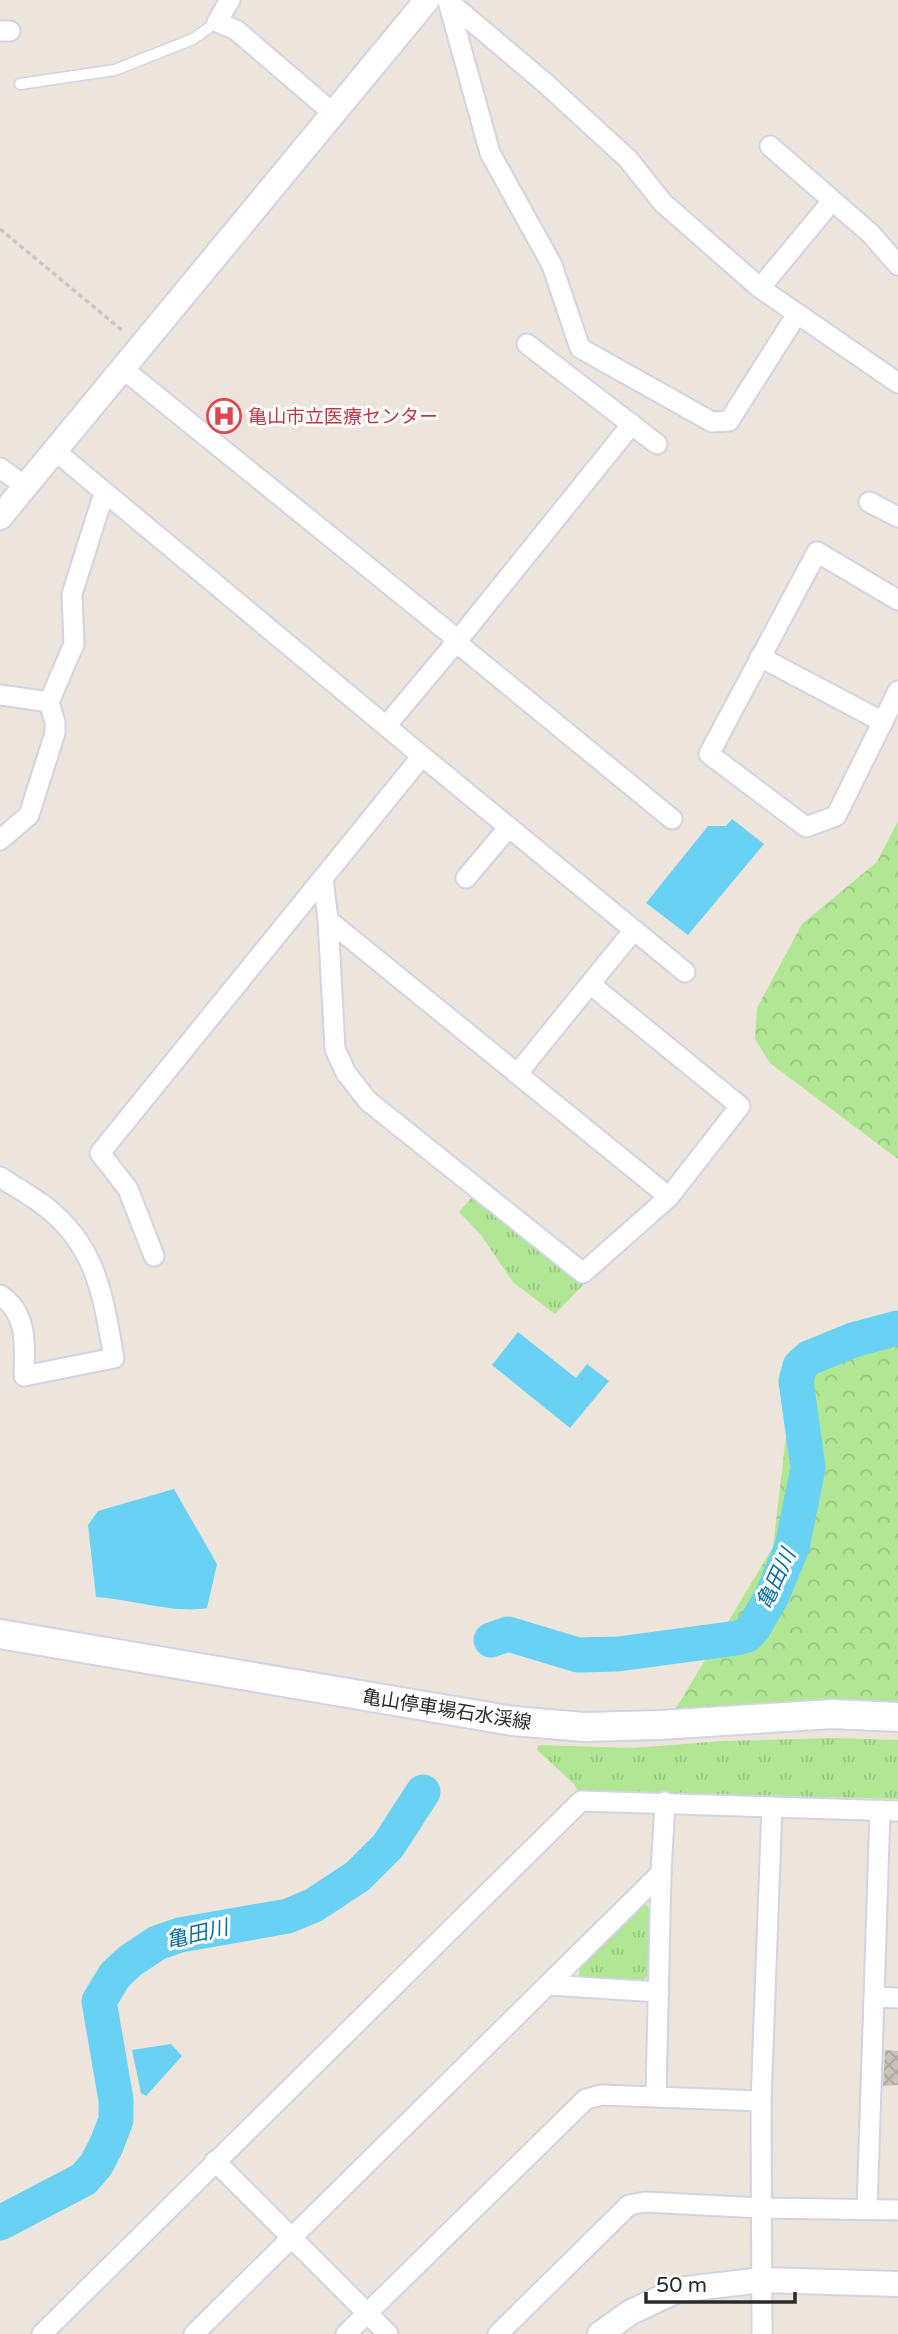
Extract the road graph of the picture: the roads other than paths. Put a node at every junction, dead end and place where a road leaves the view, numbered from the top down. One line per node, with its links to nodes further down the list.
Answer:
1 (230, 0): 4 (street)
2 (427, 0): 6 (street)
3 (447, 0): 10 (street); 11 (street)
4 (217, 22): 5 (lane); 6 (street)
5 (20, 84)
6 (333, 113): 13 (street)
7 (770, 146): 8 (street)
8 (832, 201): 9 (street); 10 (street)
9 (898, 265)
10 (760, 288): 11 (street)
11 (797, 314): 14 (street)
12 (527, 344): 15 (street)
13 (122, 368): 17 (street); 25 (street)
14 (898, 383)
15 (632, 424): 16 (street); 25 (street)
16 (657, 444)
17 (54, 450): 19 (street); 20 (street)
18 (0, 468): 19 (street)
19 (24, 486): 22 (street)
20 (104, 493): 29 (street); 31 (street)
21 (869, 502): 23 (street)
22 (0, 517)
23 (898, 517)
24 (898, 600): 26 (street)
25 (457, 641): 31 (street); 33 (street)
26 (760, 657): 30 (street); 30 (street)
27 (898, 691): 30 (street)
28 (0, 695): 29 (street)
29 (49, 702): 35 (street)
30 (883, 722)
31 (386, 726): 32 (street)
32 (422, 756): 34 (street); 37 (street)
33 (672, 819)
34 (509, 827): 36 (street); 39 (street)
35 (0, 840)
36 (466, 878)
37 (323, 879): 38 (street); 45 (street)
38 (328, 920): 42 (street); 44 (street)
39 (634, 930): 40 (street); 41 (street)
40 (685, 972)
41 (590, 984): 42 (street); 44 (street)
42 (517, 1074): 44 (street)
43 (0, 1177): 46 (street)
44 (669, 1197)
45 (154, 1256)
46 (0, 1295)
47 (0, 1634): 48 (main road, 亀山停車場石水渓線)
48 (898, 1717)
49 (665, 1802): 50 (street); 52 (street); 59 (street)
50 (772, 1807): 51 (street); 58 (street)
51 (889, 1811): 55 (street)
52 (661, 1873): 53 (street); 54 (street)
53 (548, 1984): 54 (street); 63 (street)
54 (659, 1992): 57 (street)
55 (874, 1997): 56 (street); 61 (street)
56 (898, 1998)
57 (656, 2096): 58 (street); 66 (street)
58 (761, 2101): 60 (street)
59 (215, 2161): 63 (street); 67 (street)
60 (761, 2208): 61 (street); 64 (street); 71 (street)
61 (867, 2209): 62 (street)
62 (898, 2210)
63 (292, 2237): 66 (street); 68 (street)
64 (762, 2280): 65 (street); 72 (street); 73 (street)
65 (898, 2284)
66 (367, 2313): 69 (street); 70 (street)
67 (42, 2334)
68 (194, 2334)
69 (346, 2334)
70 (388, 2334)
71 (498, 2334)
72 (600, 2334)
73 (762, 2334)

